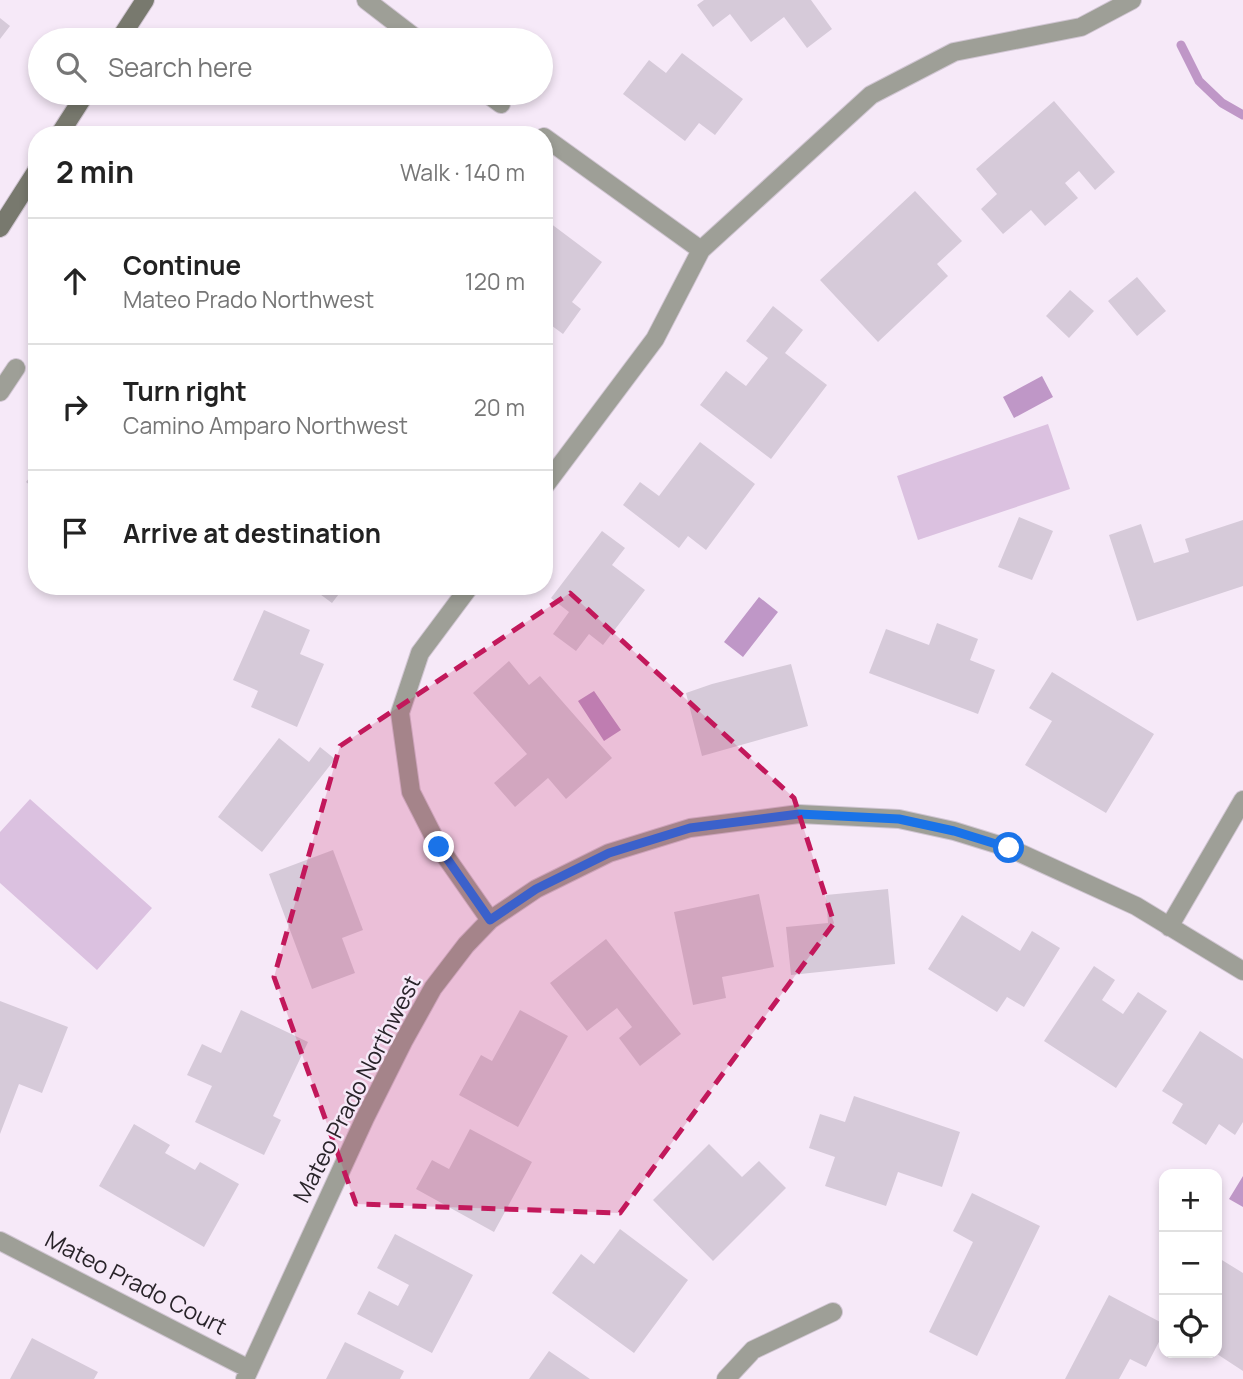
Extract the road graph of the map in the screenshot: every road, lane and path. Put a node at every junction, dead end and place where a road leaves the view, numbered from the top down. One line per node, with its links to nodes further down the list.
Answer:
1 (145, 0): 4 (main road)
2 (366, 0): 5 (street)
3 (1132, 0): 11 (street)
4 (127, 28)
5 (402, 28)
6 (78, 105): 7 (main road)
7 (65, 126)
8 (553, 143): 11 (street)
9 (28, 184): 10 (main road)
10 (0, 228)
11 (701, 250): 14 (street)
12 (16, 368): 13 (street)
13 (0, 392)
14 (553, 475)
15 (463, 595): 17 (street)
16 (1243, 800): 18 (street)
17 (490, 920): 18 (street, Mateo Prado Northwest); 22 (street, Mateo Prado Northwest)
18 (1169, 927): 19 (street, Mateo Prado Northwest)
19 (1243, 971)
20 (0, 1241): 22 (street, Mateo Prado Court)
21 (833, 1311): 23 (street)
22 (247, 1374)
23 (726, 1379)

